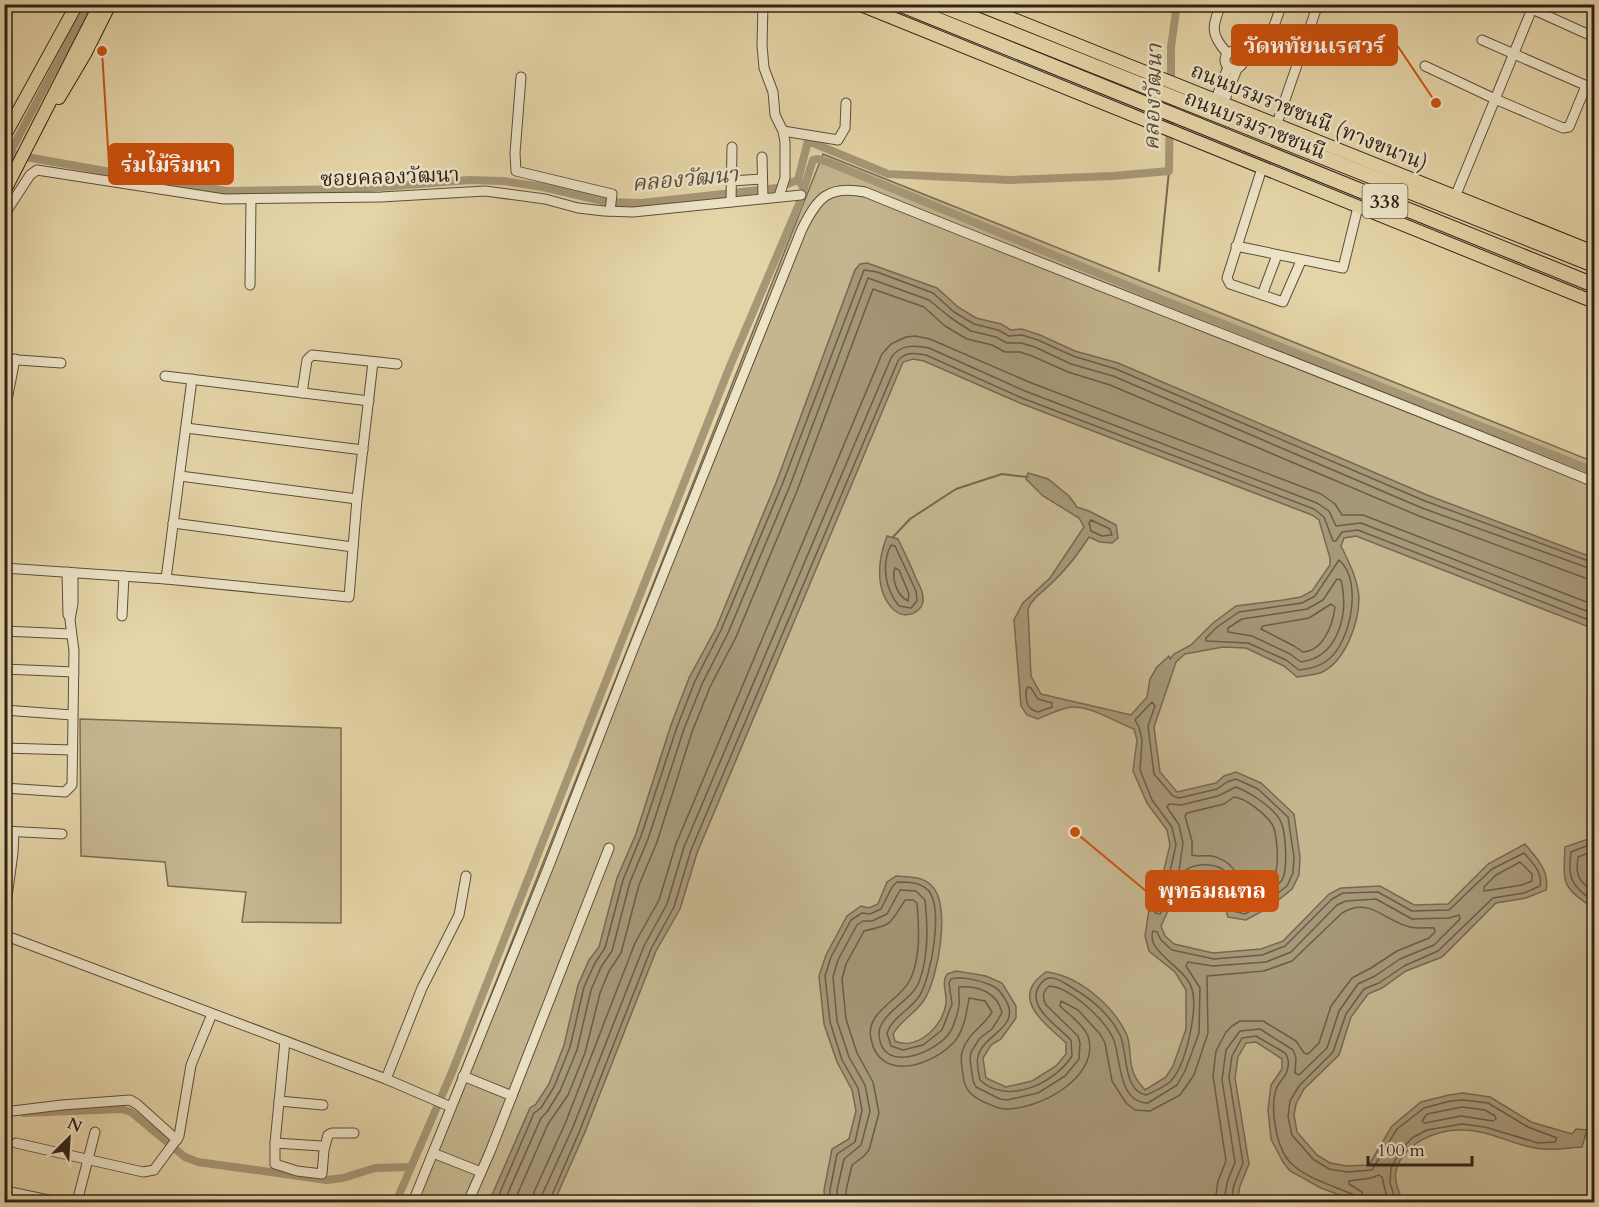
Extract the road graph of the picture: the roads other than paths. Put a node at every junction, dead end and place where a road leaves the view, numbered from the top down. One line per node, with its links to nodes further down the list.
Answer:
1 (68, 4): 29 (main road)
2 (77, 4): 29 (main road)
3 (100, 4): 33 (main road)
4 (110, 4): 33 (main road)
5 (763, 4): 31 (street)
6 (858, 4): 36 (main road, 338)
7 (899, 4): 55 (highway, ถนนบรมราชชนนี / 338)
8 (938, 4): 23 (highway, ถนนบรมราชชนนี / 338)
9 (976, 4): 23 (main road, ถนนบรมราชชนนี (ทางขนาน) / 338)
10 (1221, 4): 17 (street)
11 (1282, 4): 19 (street)
12 (1318, 4): 30 (street)
13 (1521, 4): 14 (street)
14 (1533, 7): 15 (street); 18 (street)
15 (1594, 37)
16 (1482, 40): 18 (street)
17 (1227, 53): 19 (street); 21 (street)
18 (1514, 55): 24 (street); 26 (street)
19 (1244, 58): 21 (street)
20 (1425, 66): 26 (street)
21 (1232, 68): 28 (street)
22 (521, 77): 47 (street)
23 (1160, 85): 25 (highway, ถนนบรมราชชนนี / 338)
24 (1590, 88): 26 (street)
25 (1177, 92): 28 (main road, ถนนบรมราชชนนี (ทางขนาน) / 338); 53 (highway, ถนนบรมราชชนนี / 338)
26 (1494, 99): 43 (street)
27 (846, 103): 31 (street)
28 (1219, 103): 30 (main road, ถนนบรมราชชนนี (ทางขนาน) / 338)
29 (12, 124): 32 (main road)
30 (1276, 126): 43 (main road, ถนนบรมราชชนนี (ทางขนาน) / 338)
31 (783, 131): 40 (street)
32 (4, 138)
33 (31, 139): 39 (main road)
34 (732, 147): 38 (street)
35 (762, 157): 37 (street)
36 (1262, 168): 46 (main road, 338); 49 (street)
37 (762, 181): 38 (street); 42 (street)
38 (731, 184): 45 (street)
39 (4, 192)
40 (780, 194): 41 (street, ซอยคลองวัฒนา); 42 (street, ซอยคลองวัฒนา)
41 (801, 195)
42 (763, 196): 45 (street, ซอยคลองวัฒนา)
43 (1455, 197): 50 (main road, ถนนบรมราชชนนี (ทางขนาน) / 338)
44 (251, 199): 47 (street, ซอยคลองวัฒนา); 48 (street, ซอยคลองวัฒนา); 54 (street)
45 (731, 200): 47 (street, ซอยคลองวัฒนา)
46 (1358, 207): 52 (street); 57 (main road, 338)
47 (610, 209)
48 (4, 215)
49 (1236, 246): 51 (street); 56 (street)
50 (1594, 252)
51 (1277, 255): 52 (street); 56 (street)
52 (1301, 261): 56 (street)
53 (1594, 265)
54 (250, 285)
55 (1594, 285)
56 (1262, 295)
57 (1594, 302)
58 (10, 359): 60 (street); 65 (street)
59 (374, 362): 61 (street); 64 (street); 66 (street)
60 (61, 363)
61 (397, 364)
62 (165, 376): 63 (street)
63 (192, 379): 64 (street); 67 (street)
64 (302, 393): 66 (street)
65 (4, 394)
66 (369, 401): 68 (street)
67 (186, 428): 68 (street); 69 (street)
68 (363, 450): 71 (street)
69 (180, 476): 71 (street); 72 (street)
70 (1594, 482): 96 (street)
71 (357, 499): 73 (street)
72 (173, 523): 73 (street); 77 (street)
73 (353, 547): 77 (street)
74 (4, 568): 75 (street)
75 (70, 572): 76 (street); 80 (street)
76 (124, 576): 77 (street); 78 (street)
77 (166, 579)
78 (122, 616)
79 (4, 631): 80 (street)
80 (71, 634): 82 (street)
81 (4, 669): 82 (street)
82 (74, 672): 84 (street)
83 (4, 710): 84 (street)
84 (72, 715): 86 (street)
85 (4, 748): 86 (street)
86 (72, 750): 87 (street)
87 (4, 788)
88 (9, 831): 89 (street); 92 (street)
89 (62, 834)
90 (609, 848): 98 (street)
91 (466, 876): 97 (street)
92 (4, 919)
93 (4, 934): 94 (street)
94 (212, 1014): 95 (street); 107 (street)
95 (285, 1041): 97 (street); 99 (street)
96 (463, 1076): 98 (street); 101 (street)
97 (386, 1078): 101 (street)
98 (512, 1096): 111 (street)
99 (279, 1101): 100 (street); 106 (street)
100 (323, 1105)
101 (451, 1107): 109 (street)
102 (4, 1112): 107 (street)
103 (95, 1132): 110 (street)
104 (354, 1133): 106 (street)
105 (16, 1143): 110 (street)
106 (275, 1143): 108 (street)
107 (174, 1144): 110 (street)
108 (321, 1146)
109 (432, 1153): 111 (street); 115 (street)
110 (87, 1160): 114 (street)
111 (481, 1172): 116 (street)
112 (6, 1191): 113 (street)
113 (58, 1203)
114 (77, 1203)
115 (413, 1203)
116 (468, 1203)

